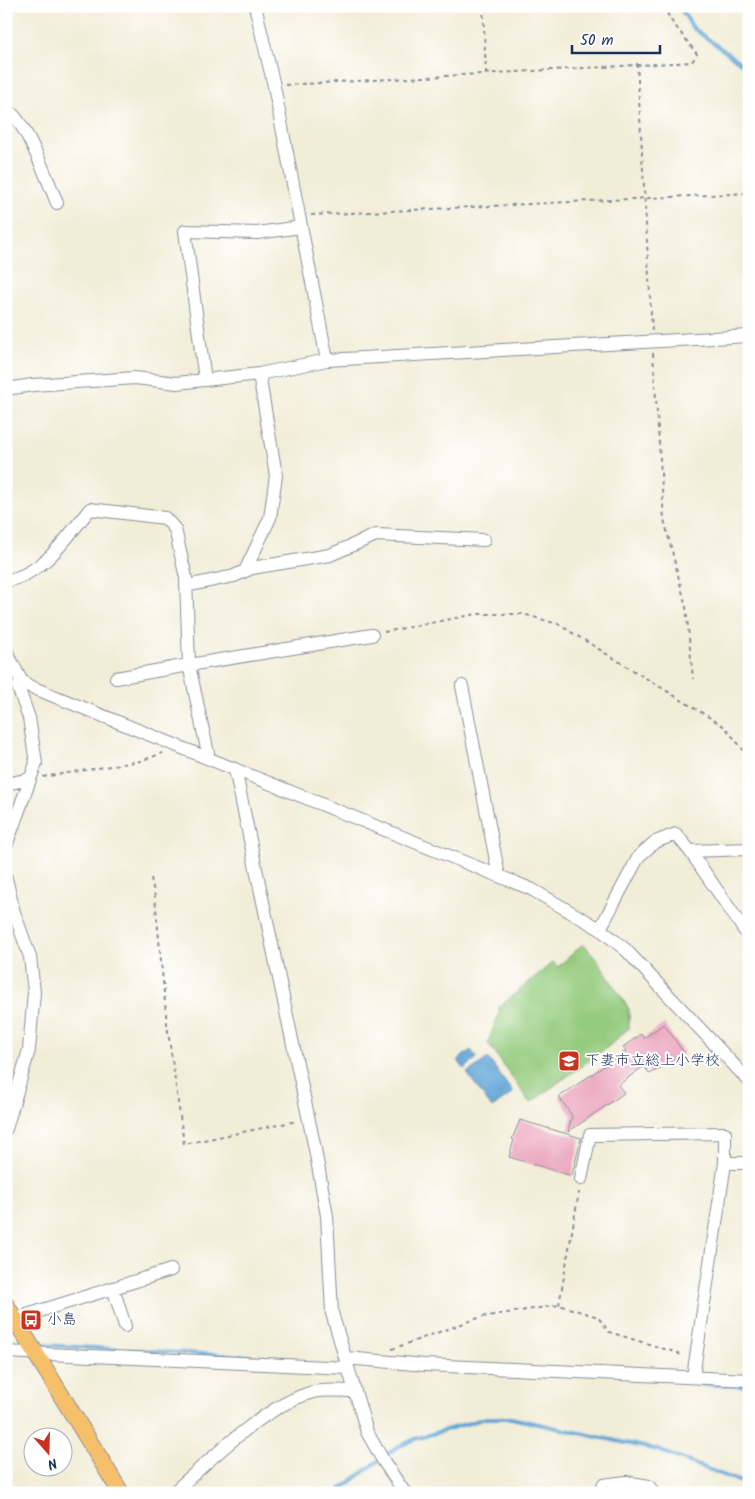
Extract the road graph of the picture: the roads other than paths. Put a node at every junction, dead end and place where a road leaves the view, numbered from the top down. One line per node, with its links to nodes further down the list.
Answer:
1 (255, 6): 4 (street)
2 (6, 109): 3 (street)
3 (58, 203)
4 (300, 221): 6 (street); 8 (street)
5 (749, 336): 6 (street)
6 (328, 360): 7 (street)
7 (259, 374): 8 (street); 11 (street)
8 (205, 380): 9 (street)
9 (6, 388)
10 (484, 540): 11 (street)
11 (245, 571): 13 (street)
12 (6, 582): 13 (street)
13 (186, 586): 16 (street)
14 (372, 635): 16 (street)
15 (6, 650): 18 (street)
16 (189, 665): 17 (street); 20 (street)
17 (116, 678)
18 (21, 680): 20 (street); 22 (street)
19 (462, 686): 27 (street)
20 (208, 758): 21 (street)
21 (234, 768): 27 (street); 42 (street)
22 (30, 779): 23 (street); 24 (street)
23 (6, 784)
24 (6, 846)
25 (690, 850): 26 (street); 29 (street); 30 (street)
26 (748, 850)
27 (499, 876): 29 (street)
28 (6, 878): 32 (street)
29 (600, 928): 31 (street)
30 (749, 937)
31 (749, 1081)
32 (6, 1129)
33 (725, 1163): 34 (street); 35 (street); 43 (street)
34 (749, 1163)
35 (581, 1179)
36 (171, 1270): 37 (street)
37 (113, 1288): 38 (street); 39 (street)
38 (10, 1312): 41 (main road)
39 (125, 1326)
40 (6, 1352): 41 (street)
41 (36, 1355): 42 (street); 47 (main road)
42 (347, 1363): 43 (street); 45 (street)
43 (694, 1374): 44 (street)
44 (749, 1380)
45 (355, 1390): 48 (street); 49 (street)
46 (603, 1485): 50 (street)
47 (121, 1493)
48 (173, 1493)
49 (405, 1493)
50 (653, 1493)

